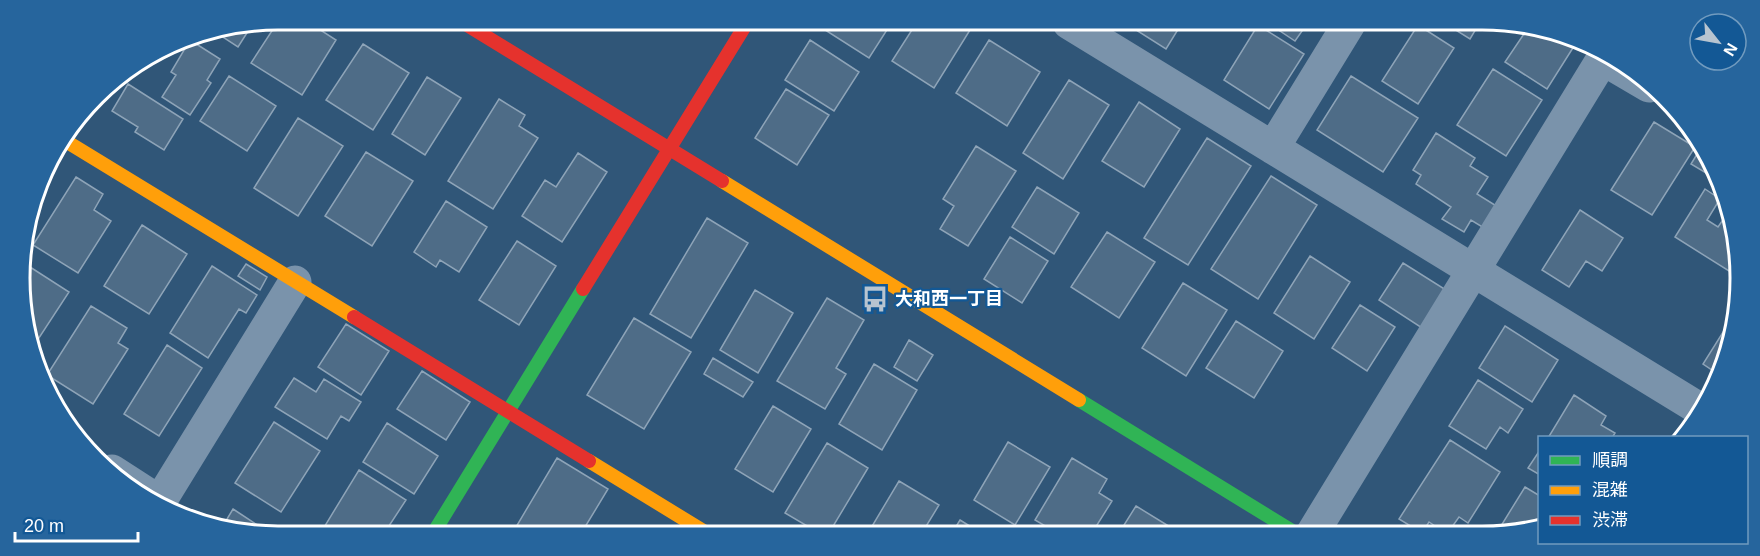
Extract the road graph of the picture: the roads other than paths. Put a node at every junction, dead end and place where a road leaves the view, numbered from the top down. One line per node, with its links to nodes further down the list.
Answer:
1 (475, 30): 8 (street)
2 (743, 30): 8 (street)
3 (1080, 30): 7 (street)
4 (1345, 30): 7 (street)
5 (1602, 61): 9 (street)
6 (70, 144): 10 (street)
7 (1273, 148): 9 (street)
8 (670, 149): 12 (street); 16 (street)
9 (1473, 271): 11 (street); 17 (street)
10 (295, 282): 12 (street); 13 (street)
11 (1695, 406)
12 (508, 412): 14 (street); 15 (street)
13 (162, 497)
14 (438, 526)
15 (695, 526)
16 (1284, 526)
17 (1317, 526)

